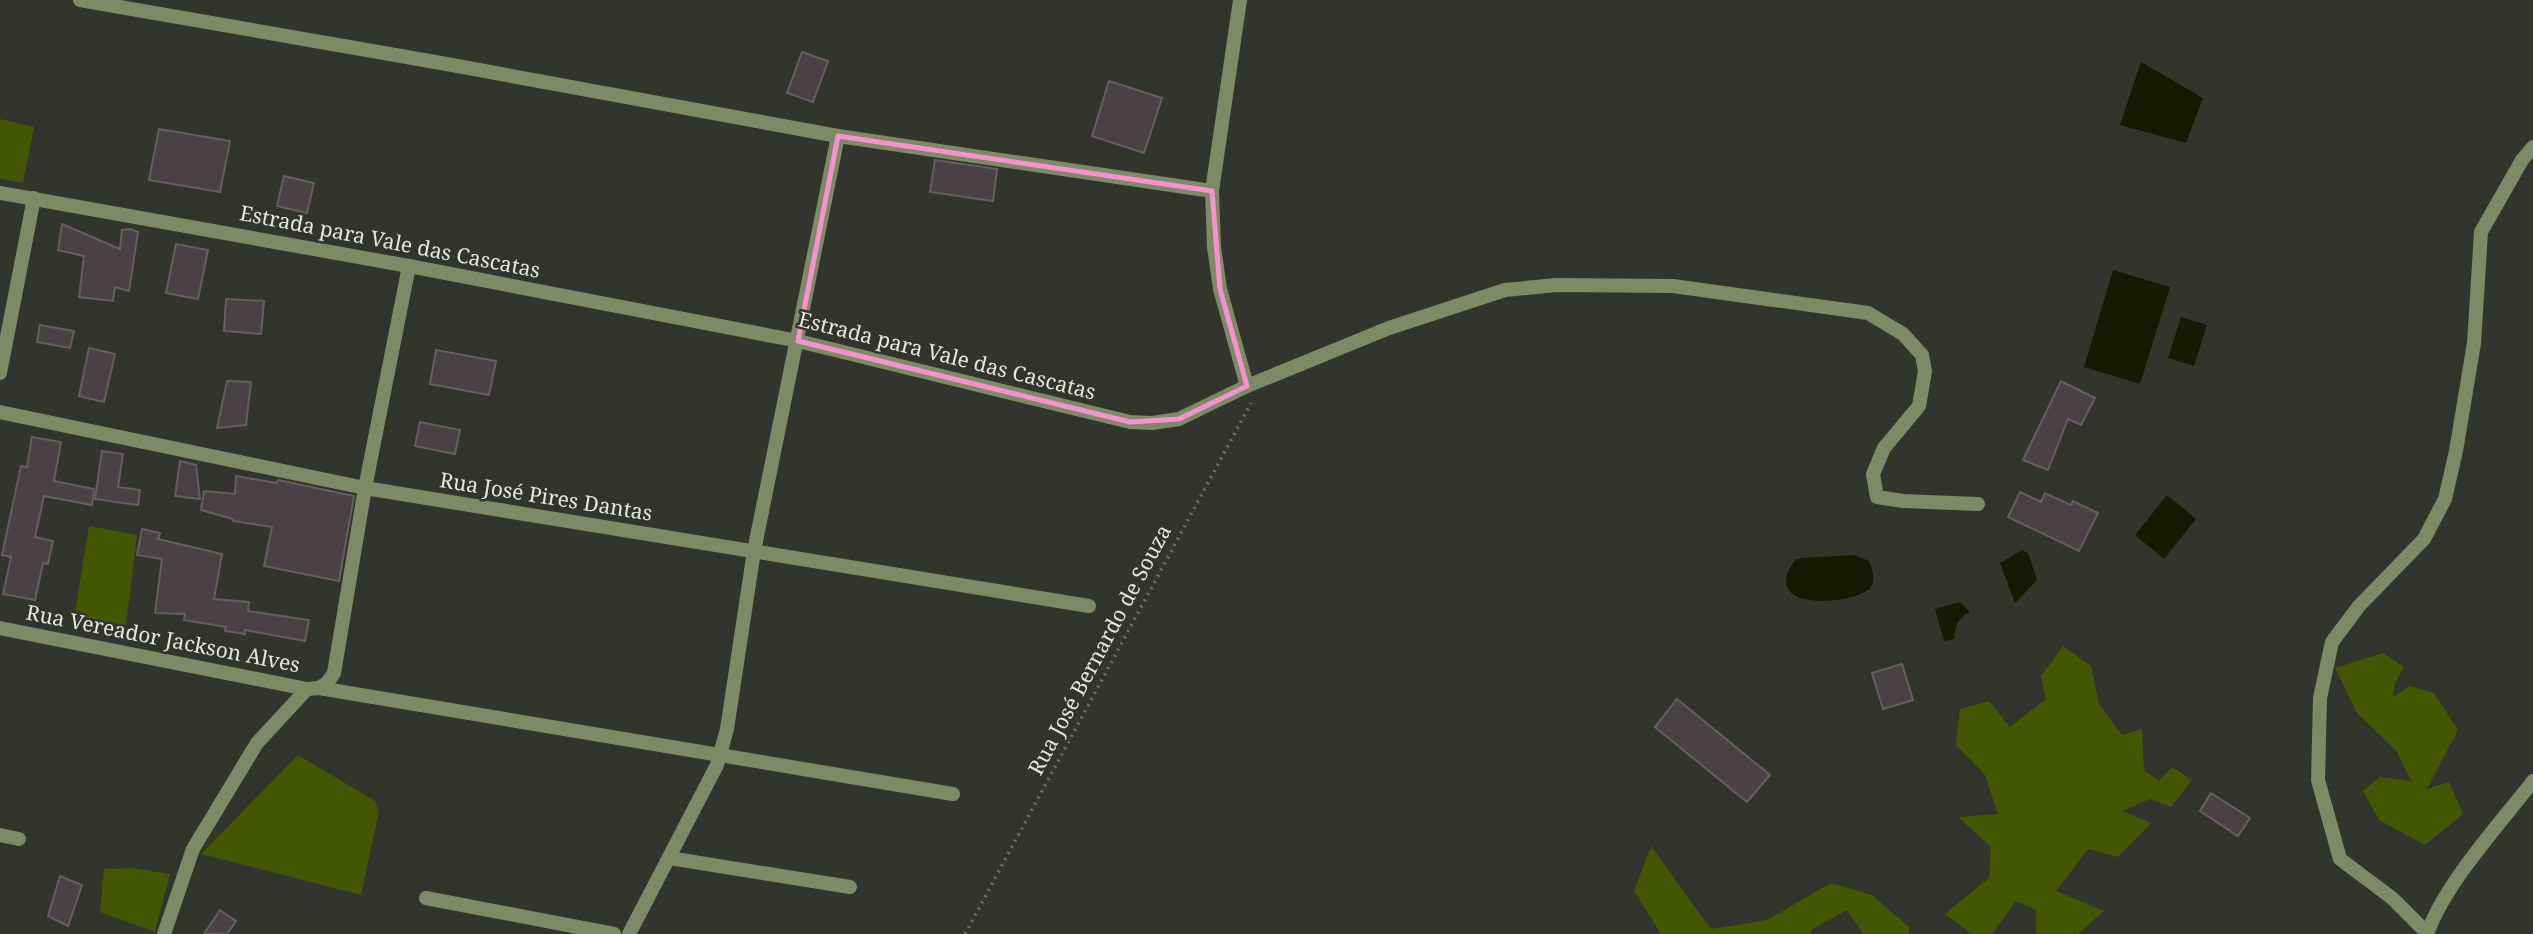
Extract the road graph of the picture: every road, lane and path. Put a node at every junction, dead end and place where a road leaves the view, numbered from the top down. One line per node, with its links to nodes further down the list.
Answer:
1 (80, 0): 3 (street)
2 (1240, 0): 5 (street)
3 (838, 136): 5 (street); 9 (street)
4 (2533, 147): 32 (street)
5 (1212, 191): 12 (street)
6 (0, 193): 7 (street, Estrada para Vale das Cascatas)
7 (34, 198): 8 (street, Estrada para Vale das Cascatas); 10 (street)
8 (409, 266): 9 (street, Estrada para Vale das Cascatas); 14 (street)
9 (798, 341): 12 (street, Estrada para Vale das Cascatas); 16 (street)
10 (0, 373)
11 (1263, 382): 12 (street, Estrada para Vale das Cascatas); 15 (street, Estrada para Vale das Cascatas); 31 (path, Rua José Bernardo de Souza)
12 (1248, 386)
13 (0, 412): 14 (street, Rua José Pires Dantas)
14 (365, 488): 16 (street, Rua José Pires Dantas); 19 (street)
15 (1978, 504)
16 (754, 551): 17 (street, Rua José Pires Dantas); 20 (street)
17 (1089, 606)
18 (0, 628): 19 (street, Rua Vereador Jackson Alves)
19 (313, 689): 20 (street, Rua Vereador Jackson Alves); 28 (street)
20 (720, 755): 22 (street, Rua Vereador Jackson Alves); 25 (street)
21 (2533, 781): 32 (street)
22 (953, 794)
23 (0, 835): 24 (street)
24 (19, 839)
25 (669, 858): 26 (street); 30 (street)
26 (850, 887)
27 (426, 898): 29 (street)
28 (164, 934)
29 (614, 934)
30 (629, 934)
31 (965, 934)
32 (2427, 934)

